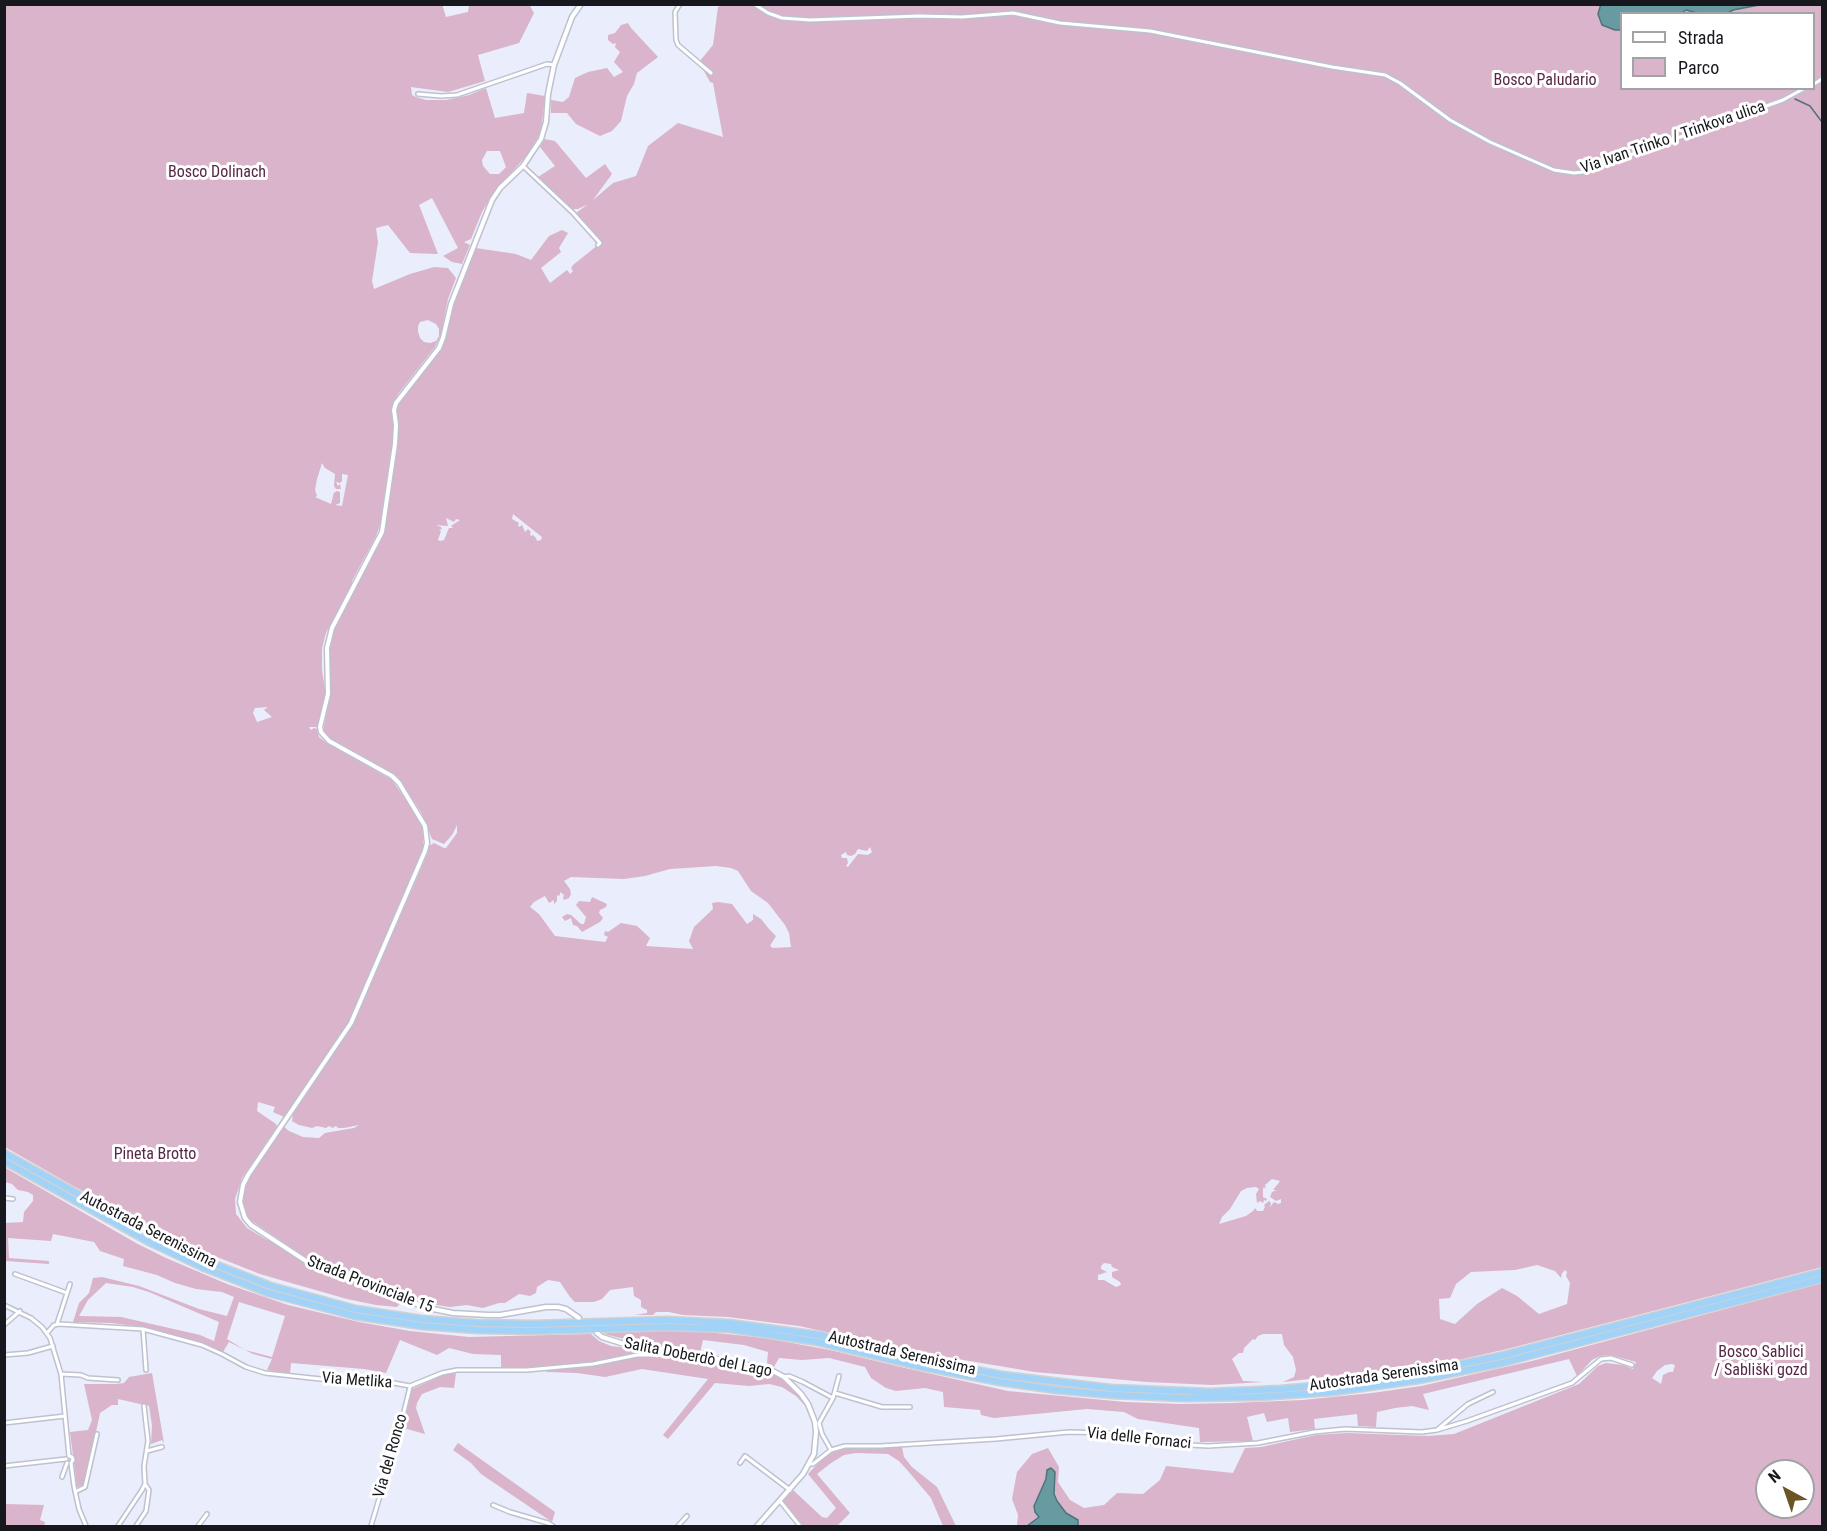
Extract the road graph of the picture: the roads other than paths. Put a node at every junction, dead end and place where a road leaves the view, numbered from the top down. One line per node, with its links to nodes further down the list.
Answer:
1 (581, 4): 4 (street, Strada Provinciale 15)
2 (680, 4): 5 (street)
3 (754, 4): 6 (street, Via Ivan Trinko / Trinkova ulica)
4 (554, 64): 7 (street); 8 (street, Strada Provinciale 15)
5 (711, 73)
6 (1801, 90)
7 (418, 94)
8 (523, 166): 9 (street); 21 (street, Strada Provinciale 15)
9 (599, 244)
10 (4, 1154): 14 (highway, Autostrada Serenissima)
11 (4, 1161): 16 (highway, Autostrada Serenissima)
12 (4, 1198): 13 (street)
13 (13, 1199)
14 (1822, 1272)
15 (15, 1274): 18 (street)
16 (1822, 1279)
17 (70, 1284): 18 (street)
18 (67, 1293): 23 (street)
19 (4, 1305): 20 (street)
20 (20, 1311): 22 (street); 25 (street)
21 (579, 1318)
22 (5, 1324)
23 (57, 1324): 24 (street, Via Metlika); 25 (street)
24 (143, 1329): 31 (street); 36 (street, Via Metlika)
25 (47, 1333): 27 (street)
26 (597, 1333): 28 (street, Salita Doberdò del Lago)
27 (53, 1346): 29 (street); 32 (street)
28 (675, 1351): 34 (street, Salita Doberdò del Lago); 36 (street, Via Metlika)
29 (4, 1354)
30 (1632, 1365): 43 (street, Via delle Fornaci)
31 (146, 1370)
32 (61, 1374): 35 (street); 41 (street)
33 (839, 1376): 38 (street)
34 (784, 1377): 38 (street, Salita Doberdò del Lago); 51 (street, Salita Doberdò del Lago)
35 (118, 1380)
36 (410, 1386): 65 (street, Via del Ronco)
37 (1493, 1392): 43 (street)
38 (834, 1395): 40 (street, Salita Doberdò del Lago); 46 (street)
39 (144, 1406): 47 (street)
40 (910, 1407)
41 (65, 1416): 42 (street); 48 (street)
42 (4, 1424)
43 (1437, 1430): 46 (street, Via delle Fornaci)
44 (97, 1434): 56 (street)
45 (162, 1447): 47 (street)
46 (831, 1450): 51 (street, Via delle Fornaci)
47 (147, 1451): 54 (street)
48 (69, 1456): 49 (street); 49 (street)
49 (68, 1462): 52 (street); 53 (street); 53 (street)
50 (740, 1462): 55 (street)
51 (810, 1464): 55 (street)
52 (4, 1466)
53 (72, 1475): 56 (street)
54 (145, 1484): 62 (street); 63 (street)
55 (790, 1490): 57 (street)
56 (75, 1492): 61 (street)
57 (780, 1501): 68 (street); 69 (street)
58 (493, 1505): 66 (street)
59 (207, 1514): 64 (street)
60 (687, 1516): 67 (street)
61 (86, 1527)
62 (118, 1527)
63 (136, 1527)
64 (198, 1527)
65 (371, 1527)
66 (553, 1527)
67 (678, 1527)
68 (757, 1527)
69 (800, 1527)

